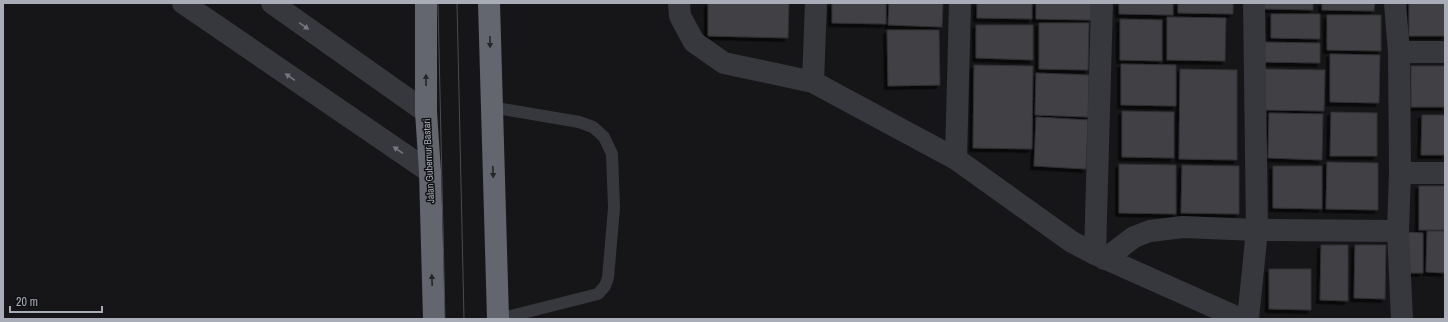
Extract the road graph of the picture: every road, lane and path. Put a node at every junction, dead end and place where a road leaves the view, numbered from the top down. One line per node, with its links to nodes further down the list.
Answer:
1 (183, 3): 17 (street, one-way to 1)
2 (272, 3): 15 (street, one-way to 15)
3 (426, 3): 15 (highway, Jalan Gubernur Bastari, one-way to 3)
4 (489, 3): 14 (highway, one-way to 14)
5 (679, 3): 13 (street)
6 (816, 3): 13 (street)
7 (960, 3): 16 (street)
8 (1102, 3): 22 (street)
9 (1254, 3): 20 (street)
10 (1395, 3): 11 (street)
11 (1398, 52): 12 (street); 18 (street)
12 (1445, 52)
13 (813, 82): 16 (street)
14 (491, 107): 24 (highway, one-way to 24); 24 (lane)
15 (426, 112): 17 (highway, Jalan Gubernur Bastari)
16 (956, 160): 22 (street)
17 (430, 172): 23 (highway, Jalan Gubernur Bastari, one-way to 17)
18 (1400, 173): 19 (street); 21 (street)
19 (1445, 173)
20 (1257, 230): 21 (street); 22 (street); 26 (street)
21 (1398, 231): 27 (street)
22 (1100, 257): 25 (street)
23 (434, 319)
24 (498, 319)
25 (1241, 319)
26 (1248, 319)
27 (1402, 319)

